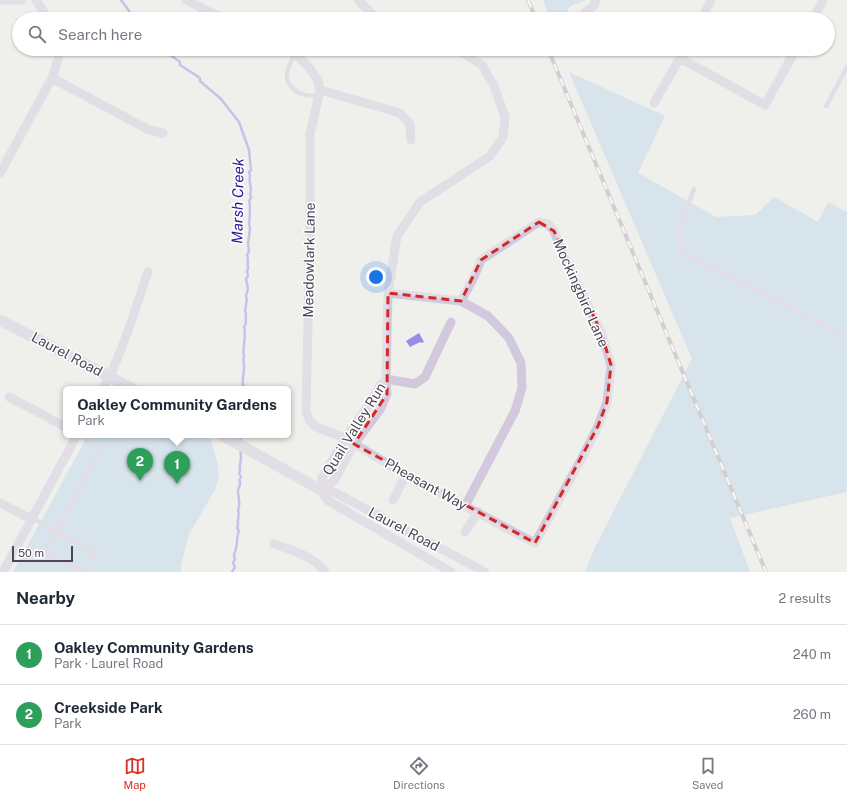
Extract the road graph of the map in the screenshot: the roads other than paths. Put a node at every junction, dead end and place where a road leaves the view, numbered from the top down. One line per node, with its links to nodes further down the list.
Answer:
1 (0, 0): 2 (street)
2 (22, 0)
3 (36, 0): 9 (street)
4 (186, 0): 10 (street)
5 (358, 0): 11 (street)
6 (596, 0): 12 (street)
7 (711, 0): 13 (street)
8 (823, 0): 14 (street)
9 (44, 12)
10 (210, 12)
11 (370, 12)
12 (586, 12)
13 (705, 12)
14 (817, 12)
15 (59, 56): 22 (street)
16 (294, 56): 23 (lane)
17 (297, 56): 23 (street)
18 (467, 56): 31 (street, Quail Valley Run)
19 (792, 56): 20 (street)
20 (680, 58): 24 (street)
21 (847, 67): 25 (lane)
22 (52, 78): 26 (street); 28 (street)
23 (319, 93): 27 (street); 42 (street, Meadowlark Lane)
24 (654, 103)
25 (826, 106)
26 (163, 133)
27 (411, 140)
28 (0, 173)
29 (694, 189): 35 (lane)
30 (148, 272): 36 (street)
31 (388, 293): 32 (street); 37 (street, Quail Valley Run)
32 (461, 301): 52 (street); 57 (street, Mockingbird Lane)
33 (0, 320): 36 (street, Laurel Road)
34 (451, 322): 37 (street)
35 (847, 337)
36 (110, 377): 38 (street); 39 (street, Laurel Road)
37 (386, 379): 46 (street, Quail Valley Run); 47 (street, Quail Valley Run)
38 (105, 386)
39 (127, 386)
40 (9, 397): 41 (street)
41 (63, 425)
42 (316, 427): 46 (street, Pheasant Way)
43 (77, 438): 54 (street)
44 (84, 438): 55 (lane)
45 (228, 438): 49 (street, Laurel Road)
46 (345, 438): 47 (street, Pheasant Way); 49 (street, Quail Valley Run)
47 (354, 444): 48 (street, Pheasant Way); 49 (street, Quail Valley Run)
48 (406, 475): 50 (street); 52 (street, Pheasant Way)
49 (321, 490): 62 (street, Laurel Road); 63 (street, Laurel Road)
50 (393, 500)
51 (0, 503): 54 (street)
52 (465, 506): 53 (street, Pheasant Way)
53 (478, 512): 56 (street); 57 (street, Pheasant Way)
54 (31, 519): 55 (lane); 59 (street)
55 (56, 531): 60 (lane); 60 (lane)
56 (465, 532)
57 (535, 543)
58 (274, 544): 61 (street)
59 (3, 572)
60 (83, 572)
61 (325, 572)
62 (451, 572)
63 (485, 572)

